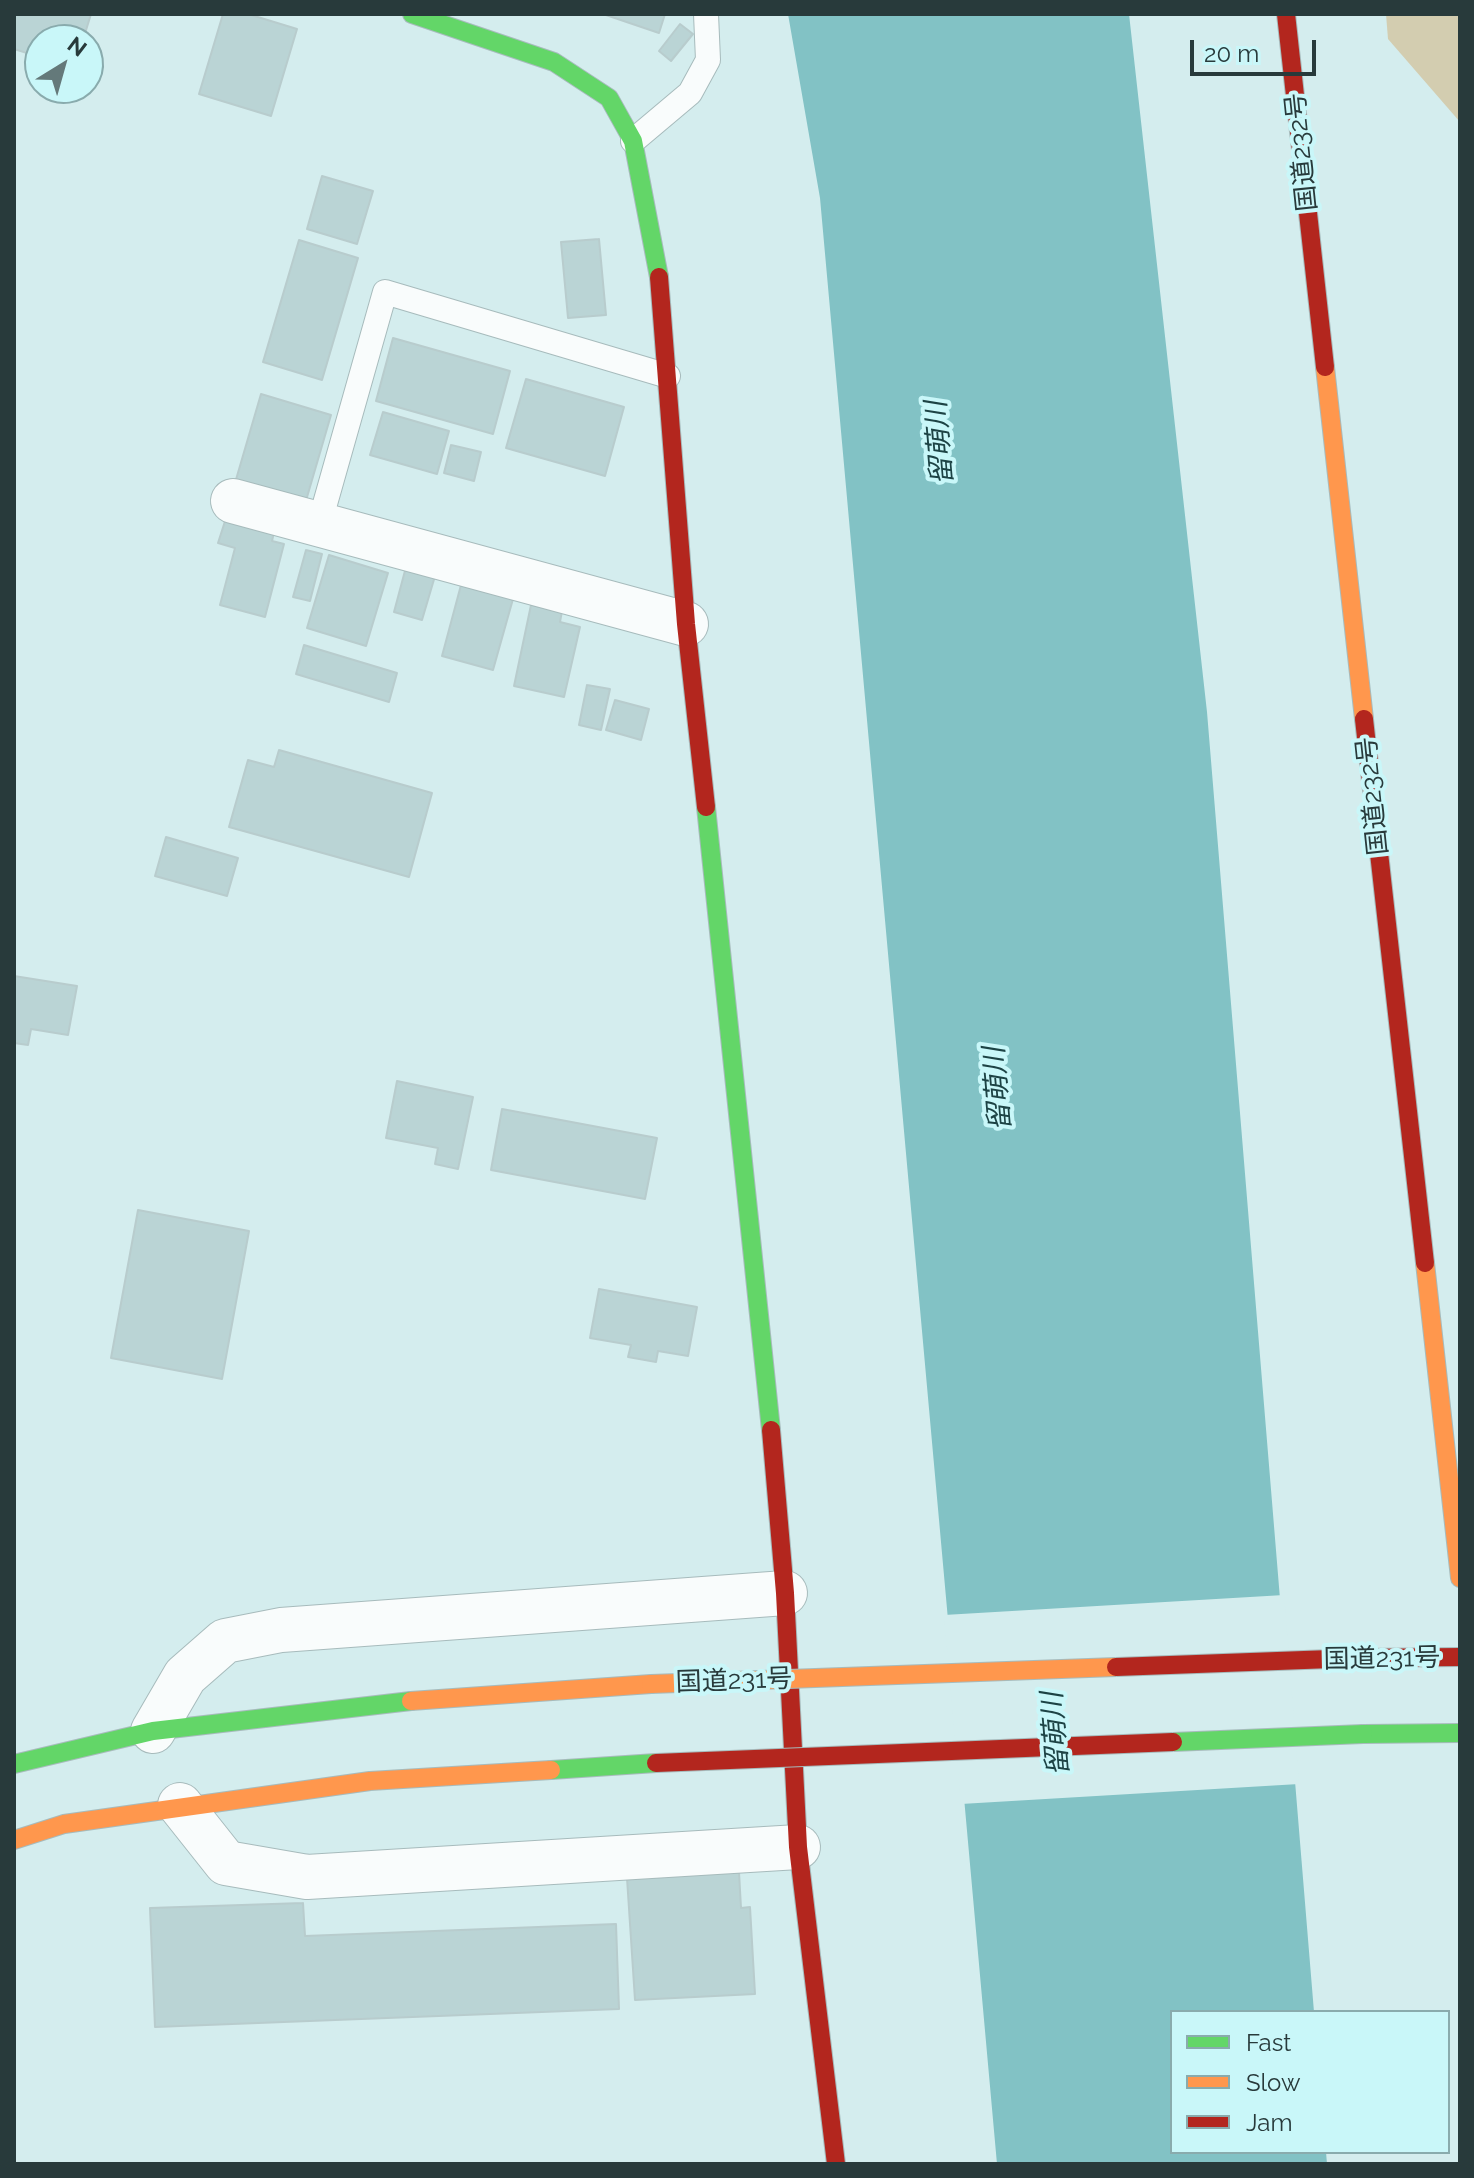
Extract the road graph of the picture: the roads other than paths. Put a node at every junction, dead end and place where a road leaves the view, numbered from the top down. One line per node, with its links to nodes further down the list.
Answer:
1 (412, 14): 4 (main road)
2 (706, 14): 4 (lane)
3 (1286, 14): 9 (main road, 国道232号)
4 (633, 141): 5 (main road)
5 (668, 376): 7 (lane); 8 (main road)
6 (233, 501): 7 (street)
7 (319, 525): 8 (street)
8 (686, 624): 10 (main road)
9 (1460, 1578)
10 (785, 1593): 12 (street); 17 (main road)
11 (1460, 1657): 12 (main road, 国道231号, bridge)
12 (153, 1731): 14 (main road, 国道231号)
13 (1460, 1733): 15 (main road, bridge)
14 (14, 1764)
15 (180, 1805): 16 (main road); 17 (street)
16 (14, 1840)
17 (798, 1847): 18 (main road)
18 (836, 2164)

